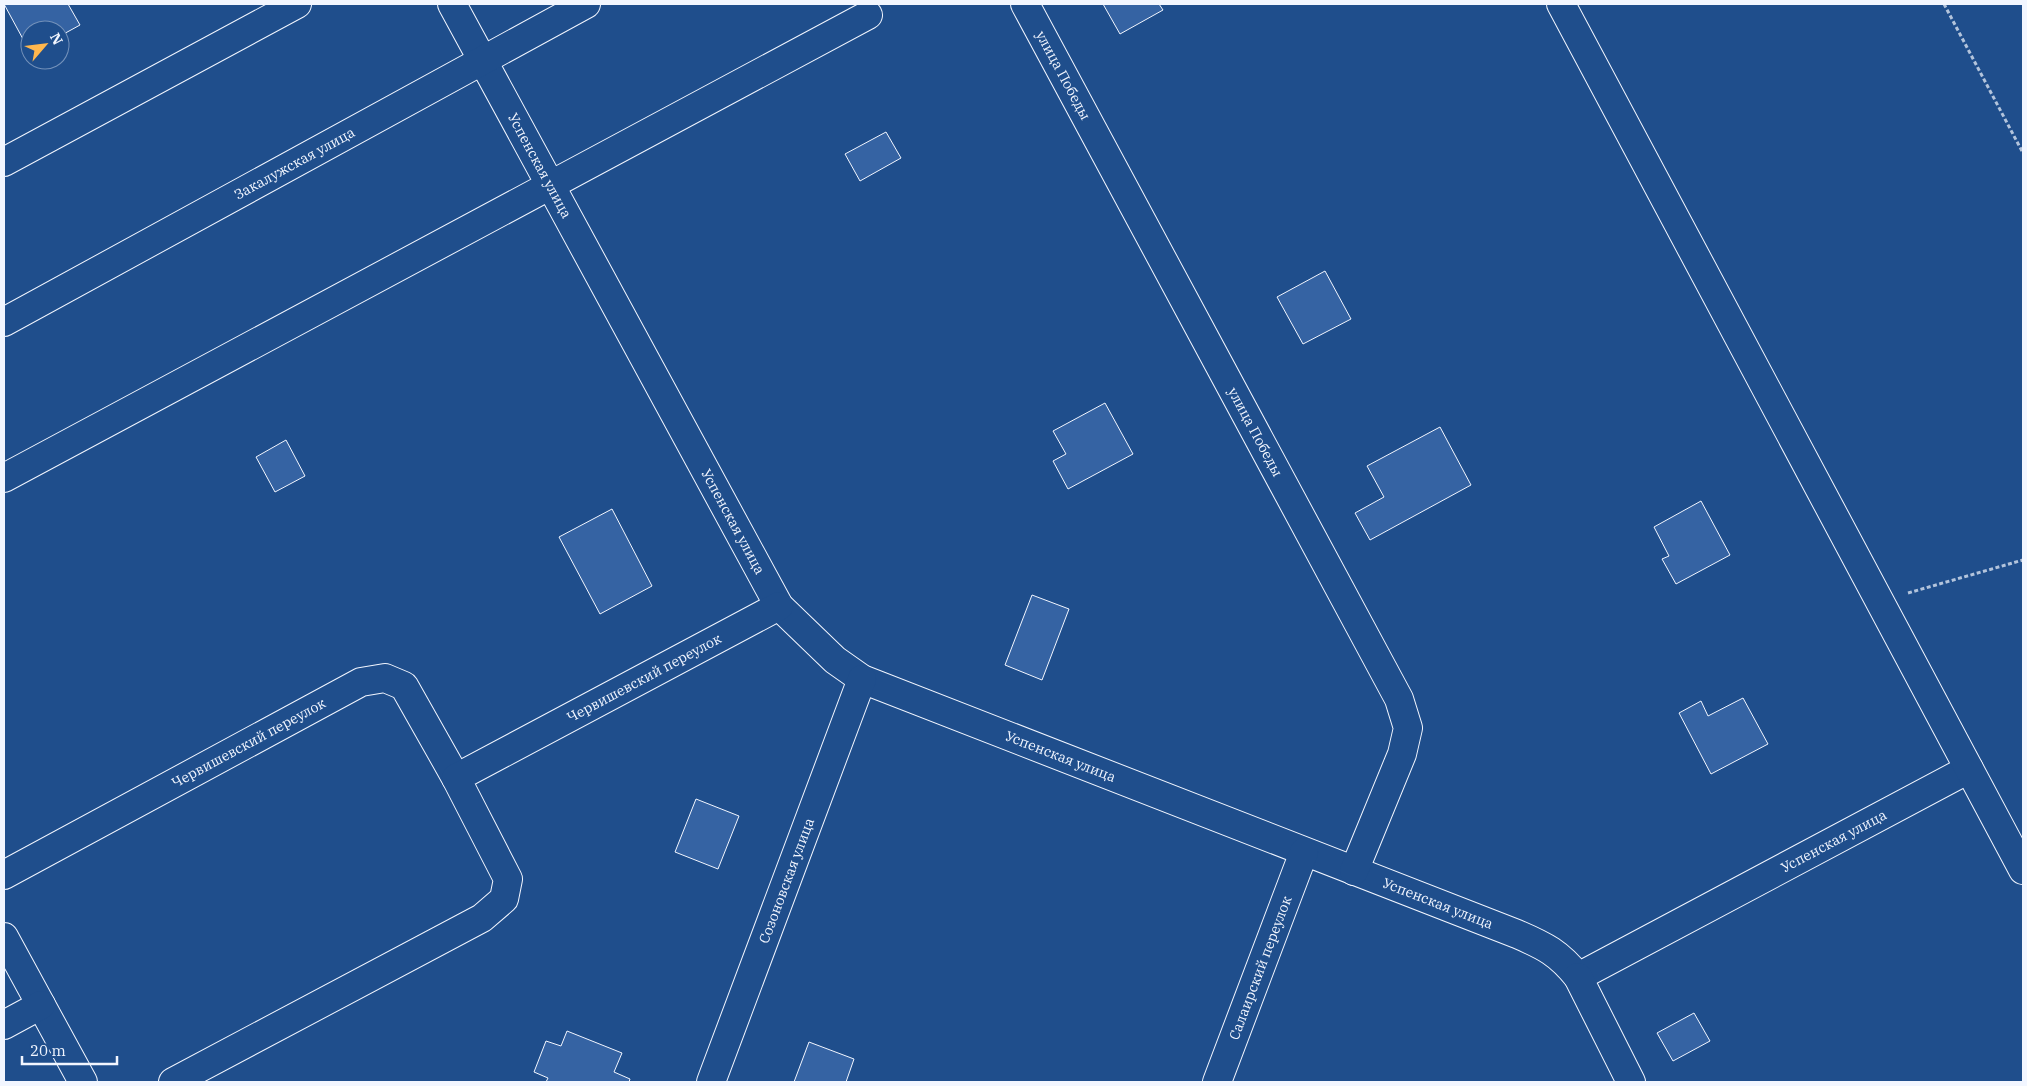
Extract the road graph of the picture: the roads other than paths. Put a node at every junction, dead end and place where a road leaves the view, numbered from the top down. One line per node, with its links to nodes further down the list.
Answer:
1 (297, 4): 8 (street)
2 (452, 4): 7 (street, Успенская улица)
3 (586, 4): 7 (street, Закалужская улица)
4 (1025, 4): 18 (street, улица Победы)
5 (1561, 4): 14 (street)
6 (868, 15): 9 (street)
7 (483, 60): 9 (street, Успенская улица); 10 (street, Закалужская улица)
8 (4, 162)
9 (550, 185): 11 (street); 12 (street, Успенская улица)
10 (4, 322)
11 (4, 478)
12 (779, 606): 13 (street, Успенская улица); 15 (street, Червишевский переулок)
13 (862, 679): 16 (street, Успенская улица); 26 (street, Созоновская улица)
14 (1969, 769): 17 (street); 21 (street, Успенская улица)
15 (456, 778): 19 (street, Червишевский переулок); 25 (street, Червишевский переулок)
16 (1304, 852): 18 (street, Успенская улица); 27 (street, Салаирский переулок)
17 (2023, 870)
18 (1354, 871): 21 (street, Успенская улица)
19 (4, 875)
20 (4, 936): 22 (street)
21 (1578, 977): 28 (street)
22 (41, 1005): 23 (street); 24 (street)
23 (4, 1025)
24 (83, 1082)
25 (173, 1082)
26 (710, 1082)
27 (1217, 1082)
28 (1631, 1082)

